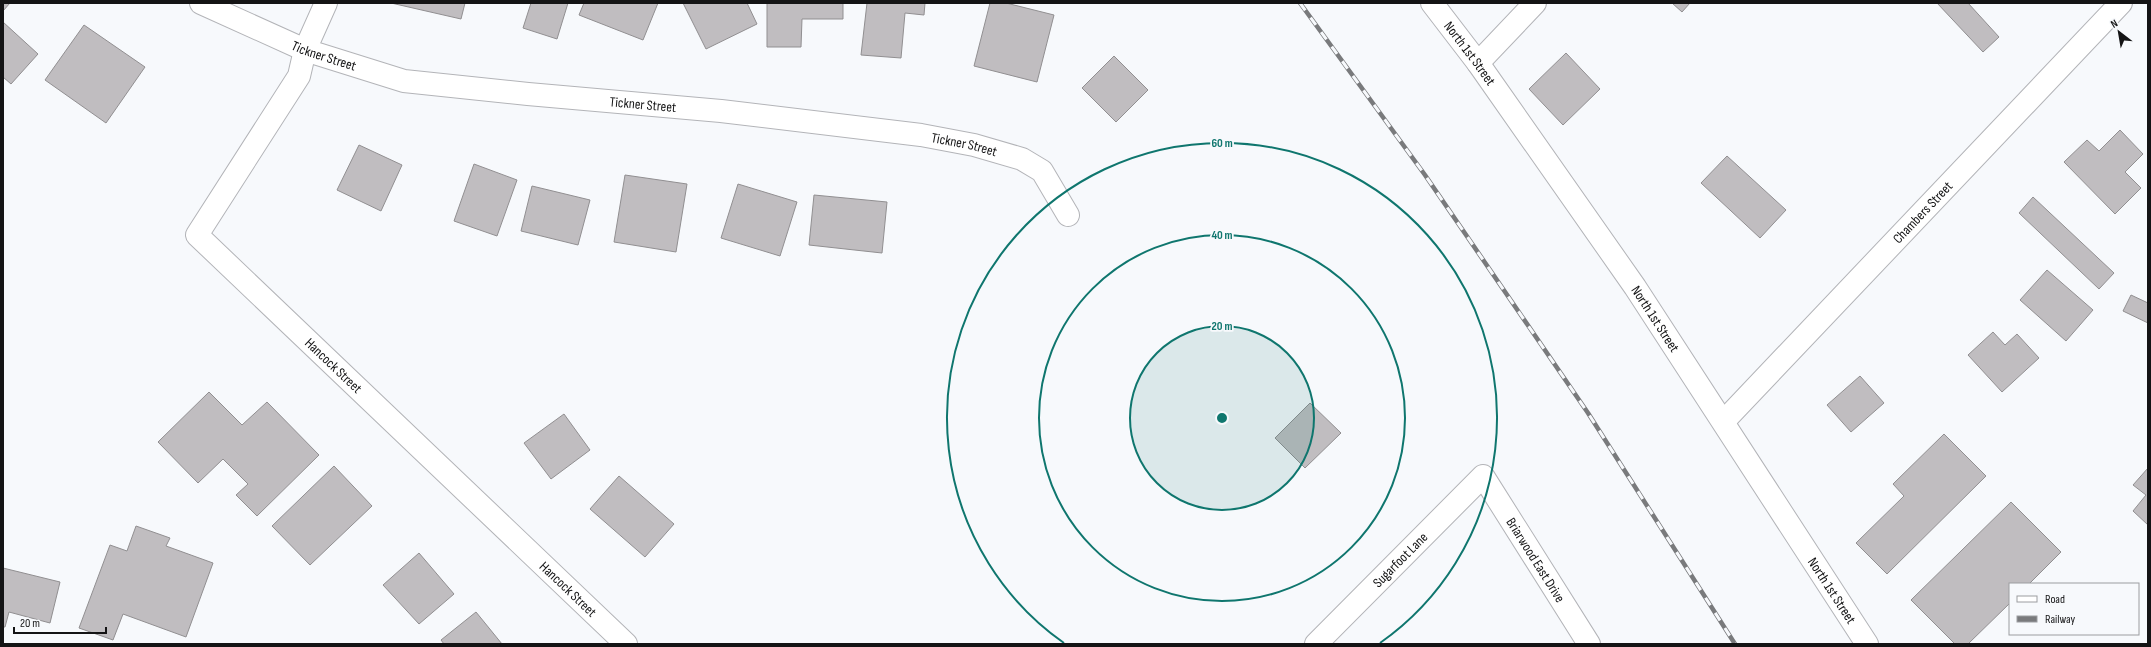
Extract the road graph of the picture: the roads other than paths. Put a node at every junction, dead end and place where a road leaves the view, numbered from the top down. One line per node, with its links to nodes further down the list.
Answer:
1 (201, 3): 6 (street, Tickner Street)
2 (326, 3): 6 (street)
3 (1432, 3): 7 (street, North 1st Street)
4 (2121, 3): 9 (street, Chambers Street)
5 (1531, 5): 7 (street)
6 (304, 50): 8 (street, Tickner Street); 11 (street, Hancock Street)
7 (1478, 63): 9 (street, North 1st Street)
8 (1068, 215)
9 (1724, 421): 14 (street, North 1st Street)
10 (1483, 476): 12 (street, Sugarfoot Lane); 13 (street, Briarwood East Drive)
11 (626, 644)
12 (1316, 644)
13 (1589, 644)
14 (1867, 644)

